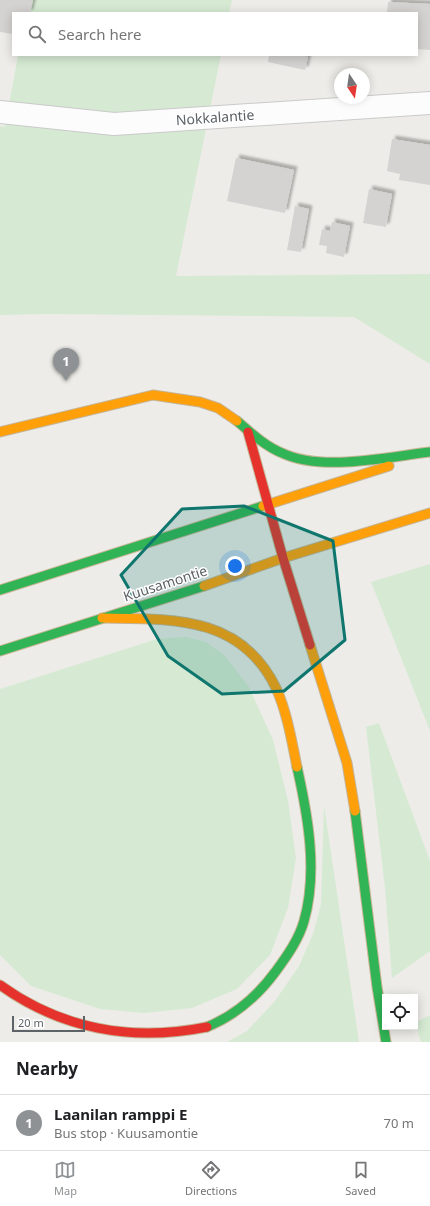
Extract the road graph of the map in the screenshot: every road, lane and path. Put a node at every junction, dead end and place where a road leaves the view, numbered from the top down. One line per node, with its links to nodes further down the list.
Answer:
1 (430, 102): 2 (street, Nokkalantie)
2 (0, 112)
3 (0, 432): 4 (highway)
4 (248, 432): 5 (highway); 6 (highway)
5 (430, 452): 6 (highway)
6 (269, 504): 9 (highway); 12 (highway)
7 (430, 513): 8 (highway, Kuusamontie)
8 (312, 549): 9 (highway, Kuusamontie); 10 (highway)
9 (283, 558): 13 (highway); 14 (highway, Kuusamontie)
10 (301, 564)
11 (297, 574): 13 (highway)
12 (0, 590)
13 (295, 595): 17 (highway)
14 (102, 618): 15 (highway, Kuusamontie); 16 (highway)
15 (0, 651)
16 (0, 985)
17 (386, 1042)

